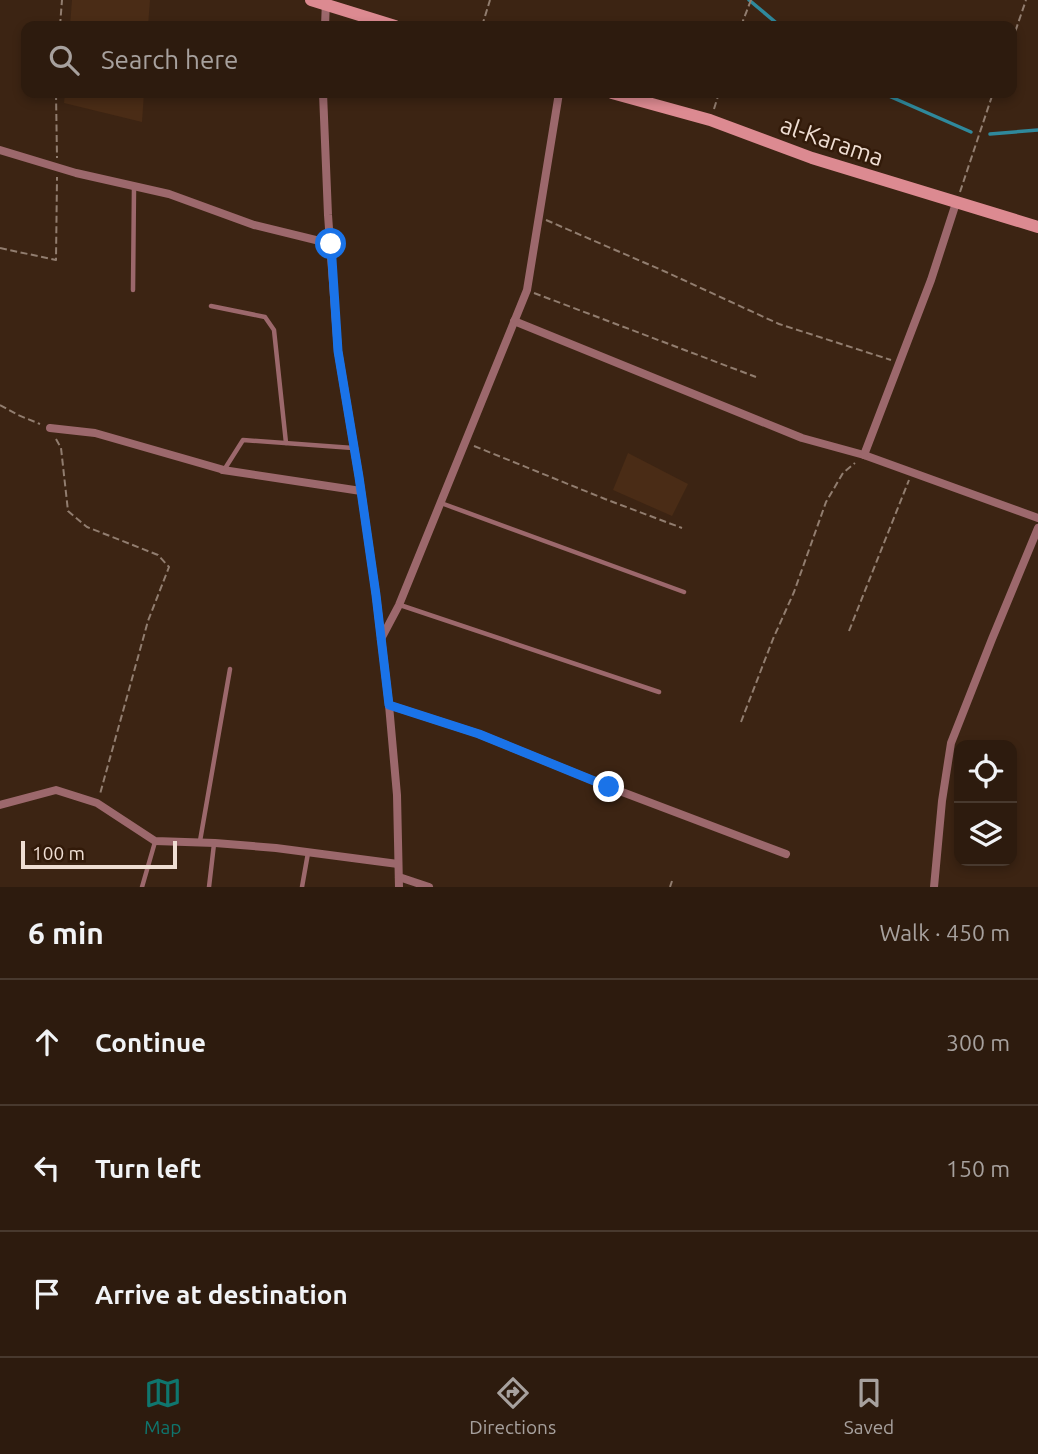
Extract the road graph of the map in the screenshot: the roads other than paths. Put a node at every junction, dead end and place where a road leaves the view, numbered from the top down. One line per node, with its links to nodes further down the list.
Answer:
1 (311, 0): 2 (main road)
2 (326, 2): 3 (street); 4 (main road)
3 (325, 21)
4 (381, 21)
5 (323, 98): 12 (street)
6 (558, 98): 15 (street)
7 (630, 98): 10 (main road, al-Karama)
8 (0, 150): 9 (street)
9 (134, 186): 12 (street); 13 (lane)
10 (956, 203): 11 (main road, al-Karama); 19 (street)
11 (1038, 227)
12 (331, 244): 18 (street)
13 (133, 290)
14 (211, 306): 17 (lane)
15 (514, 321): 19 (street); 22 (street)
16 (50, 428): 20 (street)
17 (286, 443): 18 (lane); 20 (lane)
18 (354, 448): 21 (street)
19 (864, 456): 23 (street)
20 (223, 470): 21 (street)
21 (361, 491): 27 (street)
22 (441, 503): 25 (lane); 26 (street)
23 (1038, 518)
24 (1038, 528): 44 (street)
25 (684, 592)
26 (399, 605): 27 (street); 29 (lane)
27 (381, 639): 30 (street)
28 (230, 669): 33 (lane)
29 (659, 692)
30 (389, 705): 36 (street); 37 (street)
31 (0, 805): 32 (street)
32 (155, 841): 33 (street); 39 (lane)
33 (200, 842): 34 (street)
34 (215, 843): 35 (street); 40 (lane)
35 (308, 852): 37 (street); 41 (lane)
36 (786, 853)
37 (398, 864): 38 (street)
38 (399, 877): 42 (street); 43 (street)
39 (142, 887)
40 (209, 887)
41 (302, 887)
42 (399, 887)
43 (429, 887)
44 (934, 887)

